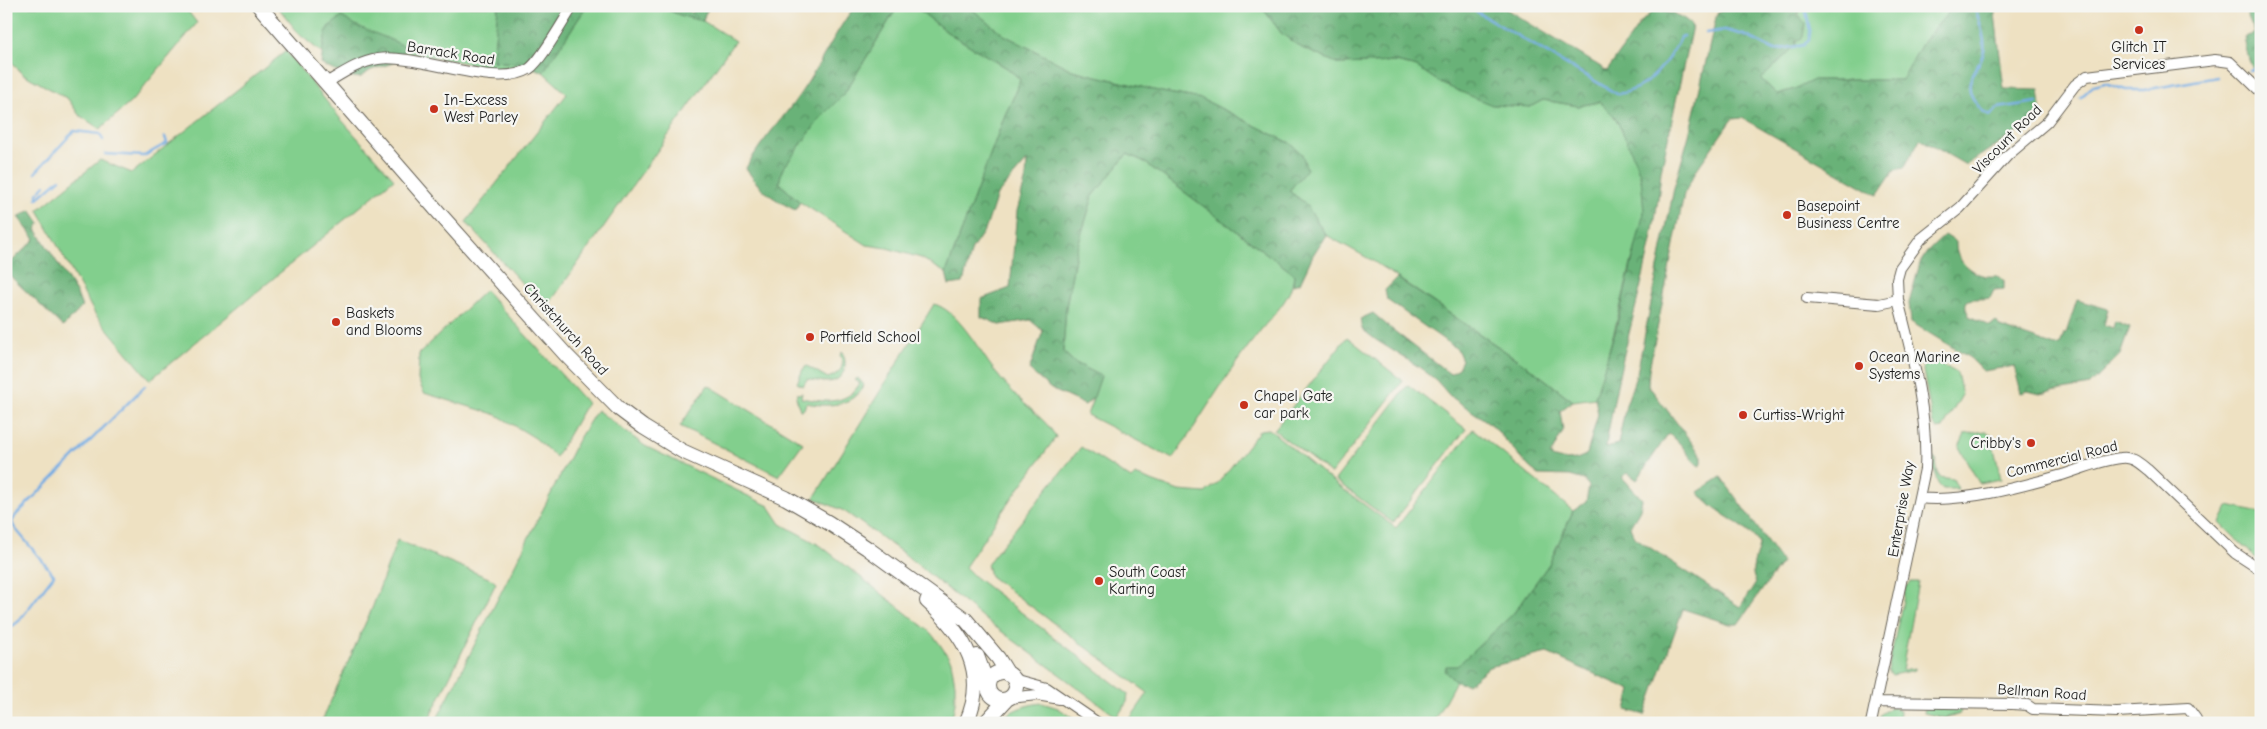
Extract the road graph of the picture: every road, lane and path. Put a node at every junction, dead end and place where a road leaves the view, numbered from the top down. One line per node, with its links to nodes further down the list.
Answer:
1 (259, 6): 3 (main road, Christchurch Road)
2 (573, 6): 3 (street, Barrack Road)
3 (326, 83): 9 (main road, Christchurch Road)
4 (2261, 92): 6 (street, Viscount Road)
5 (1807, 298): 6 (street)
6 (1898, 300): 7 (street, Enterprise Way)
7 (1919, 498): 8 (street, Commercial Road); 15 (street, Enterprise Way)
8 (2261, 570)
9 (904, 576): 10 (main road, Christchurch Road); 16 (main road)
10 (920, 587): 11 (main road, Christchurch Road); 12 (main road, Christchurch Road)
11 (1011, 676): 12 (main road); 13 (main road); 14 (street)
12 (988, 688): 13 (main road); 17 (main road)
13 (1007, 699): 14 (street); 18 (main road)
14 (1066, 700): 19 (street)
15 (1876, 702): 20 (street, Enterprise Way); 21 (street, Bellman Road)
16 (966, 723)
17 (974, 723)
18 (985, 723)
19 (1098, 723)
20 (1871, 723)
21 (2196, 723)

